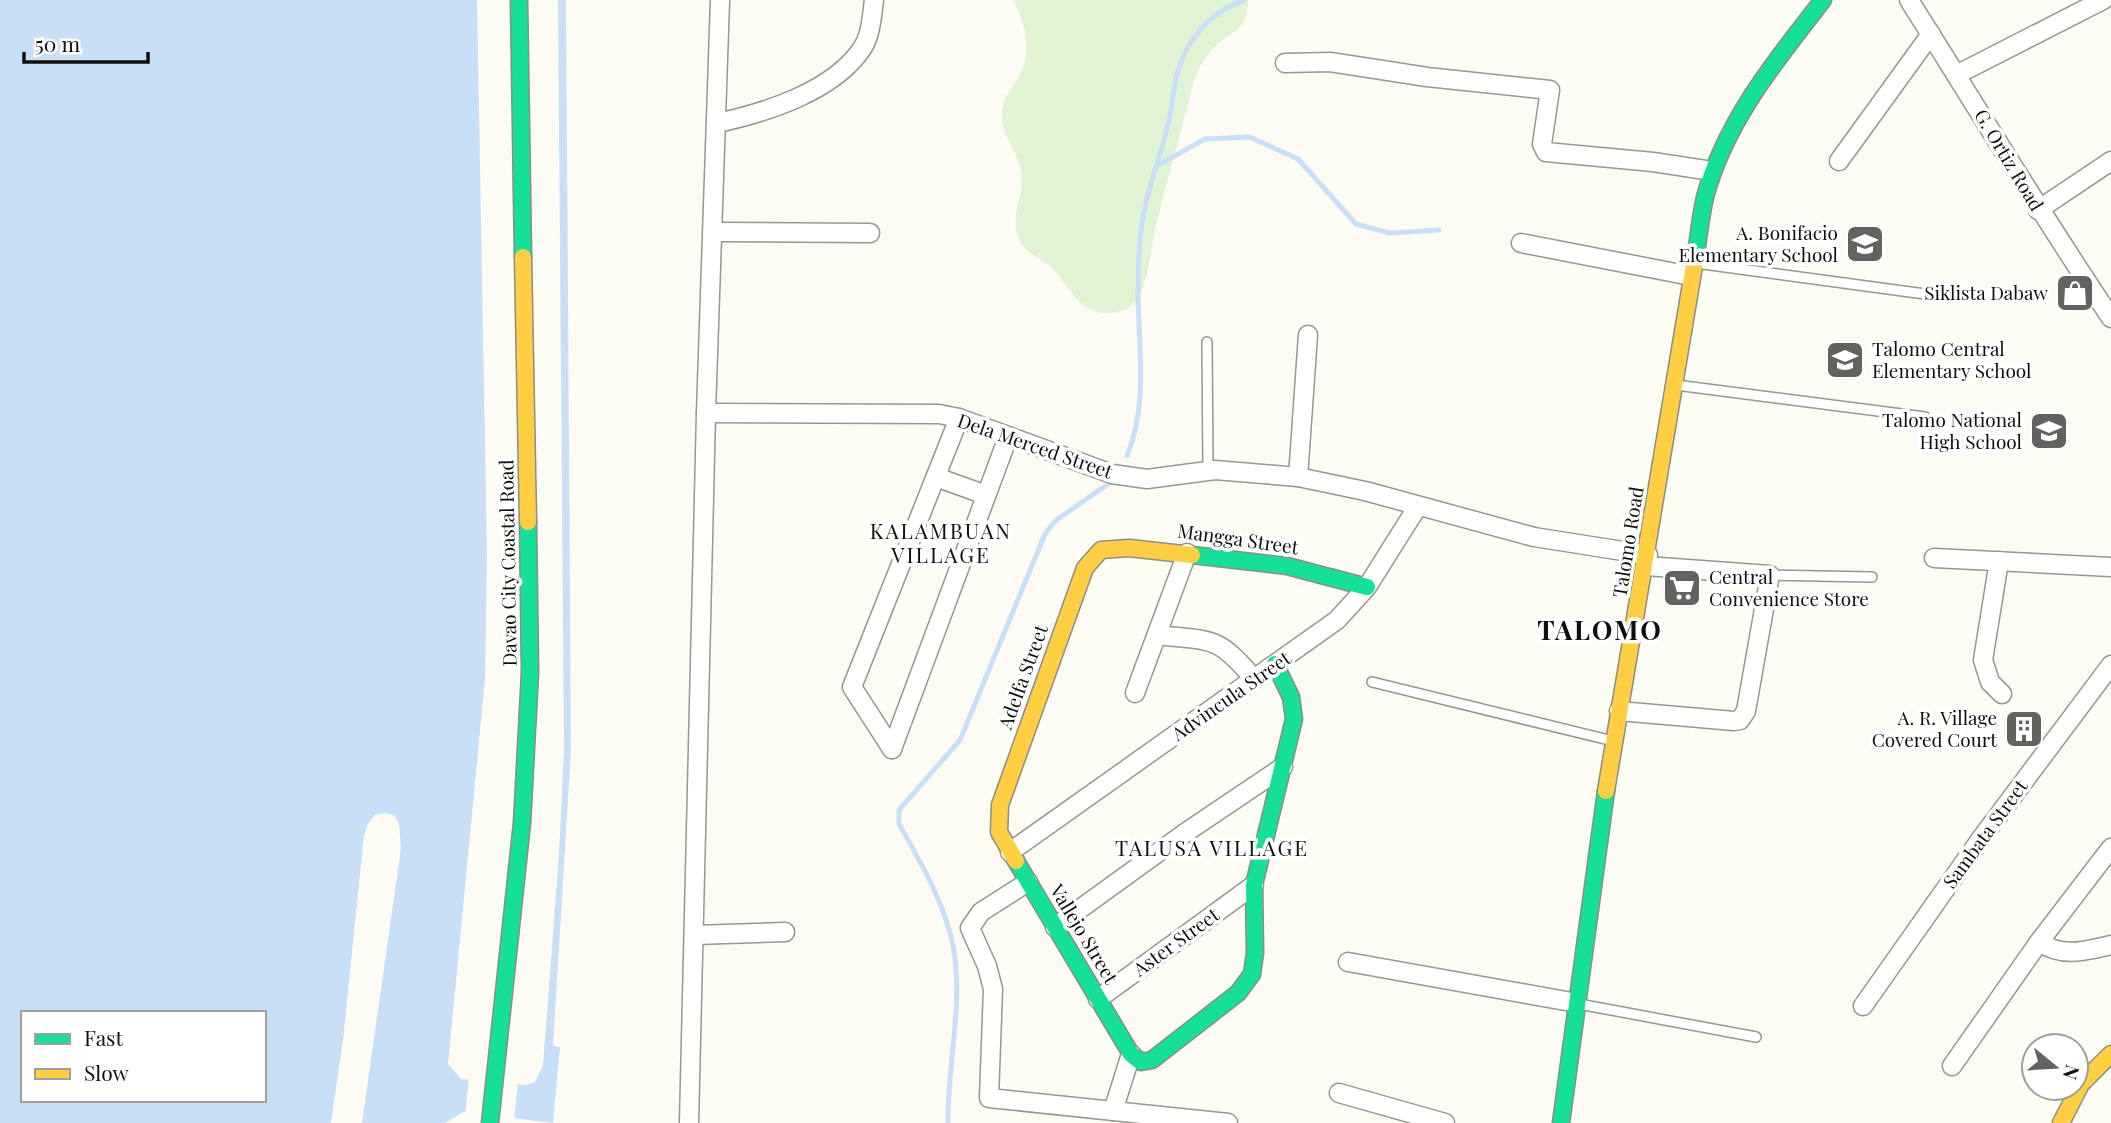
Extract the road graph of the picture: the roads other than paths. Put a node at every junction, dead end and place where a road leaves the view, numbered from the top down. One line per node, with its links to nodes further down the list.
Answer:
1 (519, 0): 72 (street, Davao City Coastal Road)
2 (720, 0): 10 (street)
3 (874, 0): 10 (street)
4 (1823, 0): 13 (street, Talomo Road)
5 (1909, 0): 7 (street, G. Ortiz Road)
6 (2103, 0): 9 (street)
7 (1931, 34): 9 (street, G. Ortiz Road); 11 (street)
8 (1285, 63): 13 (street)
9 (1958, 74): 14 (street, G. Ortiz Road)
10 (717, 123): 15 (street)
11 (1839, 161)
12 (2111, 161): 14 (street)
13 (1713, 171): 18 (street, Talomo Road)
14 (2038, 209): 20 (street, G. Ortiz Road)
15 (713, 232): 16 (street); 24 (street)
16 (870, 233)
17 (1521, 243): 18 (street)
18 (1693, 270): 19 (lane); 23 (street, Talomo Road)
19 (1947, 297)
20 (2109, 310)
21 (1308, 335): 30 (street)
22 (1207, 342): 28 (lane)
23 (1674, 385): 25 (lane); 36 (street, Talomo Road)
24 (706, 413): 26 (street, Dela Merced Street); 59 (street)
25 (1925, 416)
26 (959, 418): 27 (street, Dela Merced Street); 29 (street)
27 (1008, 437): 28 (street, Dela Merced Street); 31 (street)
28 (1208, 470): 30 (street, Dela Merced Street)
29 (936, 477): 31 (street); 31 (street)
30 (1298, 477): 32 (street, Dela Merced Street)
31 (986, 495)
32 (1418, 506): 36 (street, Dela Merced Street); 41 (street, Advincula Street)
33 (1101, 550): 34 (street, Mangga Street); 52 (street, Adelfa Street)
34 (1187, 553): 41 (street, Mangga Street); 42 (street)
35 (1934, 558): 37 (street)
36 (1647, 560): 39 (street, Dela Merced Street); 49 (street, Talomo Road)
37 (2000, 561): 38 (street); 48 (street)
38 (2111, 567)
39 (1770, 575): 40 (lane); 49 (street)
40 (1872, 577)
41 (1367, 587): 43 (street, Advincula Street)
42 (1157, 635): 45 (street); 47 (street)
43 (1275, 664): 45 (street, Advincula Street); 51 (street)
44 (2111, 665): 65 (street, Sambata Street)
45 (1254, 679): 54 (street, Advincula Street)
46 (1372, 682): 50 (lane)
47 (1135, 693)
48 (2002, 694)
49 (1619, 711): 50 (street, Talomo Road)
50 (1614, 741): 64 (street, Talomo Road)
51 (1283, 767): 56 (street); 57 (street)
52 (996, 824): 54 (street, Vallejo Street)
53 (2111, 848): 60 (street)
54 (1010, 852): 55 (street, Vallejo Street)
55 (1028, 882): 57 (street, Vallejo Street); 71 (street)
56 (1254, 885): 63 (street, Aster Street); 68 (street)
57 (1055, 927): 63 (street, Vallejo Street)
58 (785, 932): 59 (street)
59 (695, 934): 73 (street)
60 (2039, 942): 61 (street); 69 (street)
61 (2111, 945)
62 (1348, 962): 64 (street)
63 (1098, 999): 68 (street, Vallejo Street)
64 (1577, 1003): 66 (lane); 76 (street, Talomo Road)
65 (1863, 1006)
66 (1756, 1037)
67 (2111, 1054): 77 (street)
68 (1136, 1058): 71 (street)
69 (1952, 1066)
70 (1339, 1093): 75 (street)
71 (1113, 1111): 74 (street)
72 (490, 1123)
73 (689, 1123)
74 (1228, 1123)
75 (1445, 1123)
76 (1561, 1123)
77 (2061, 1123)

